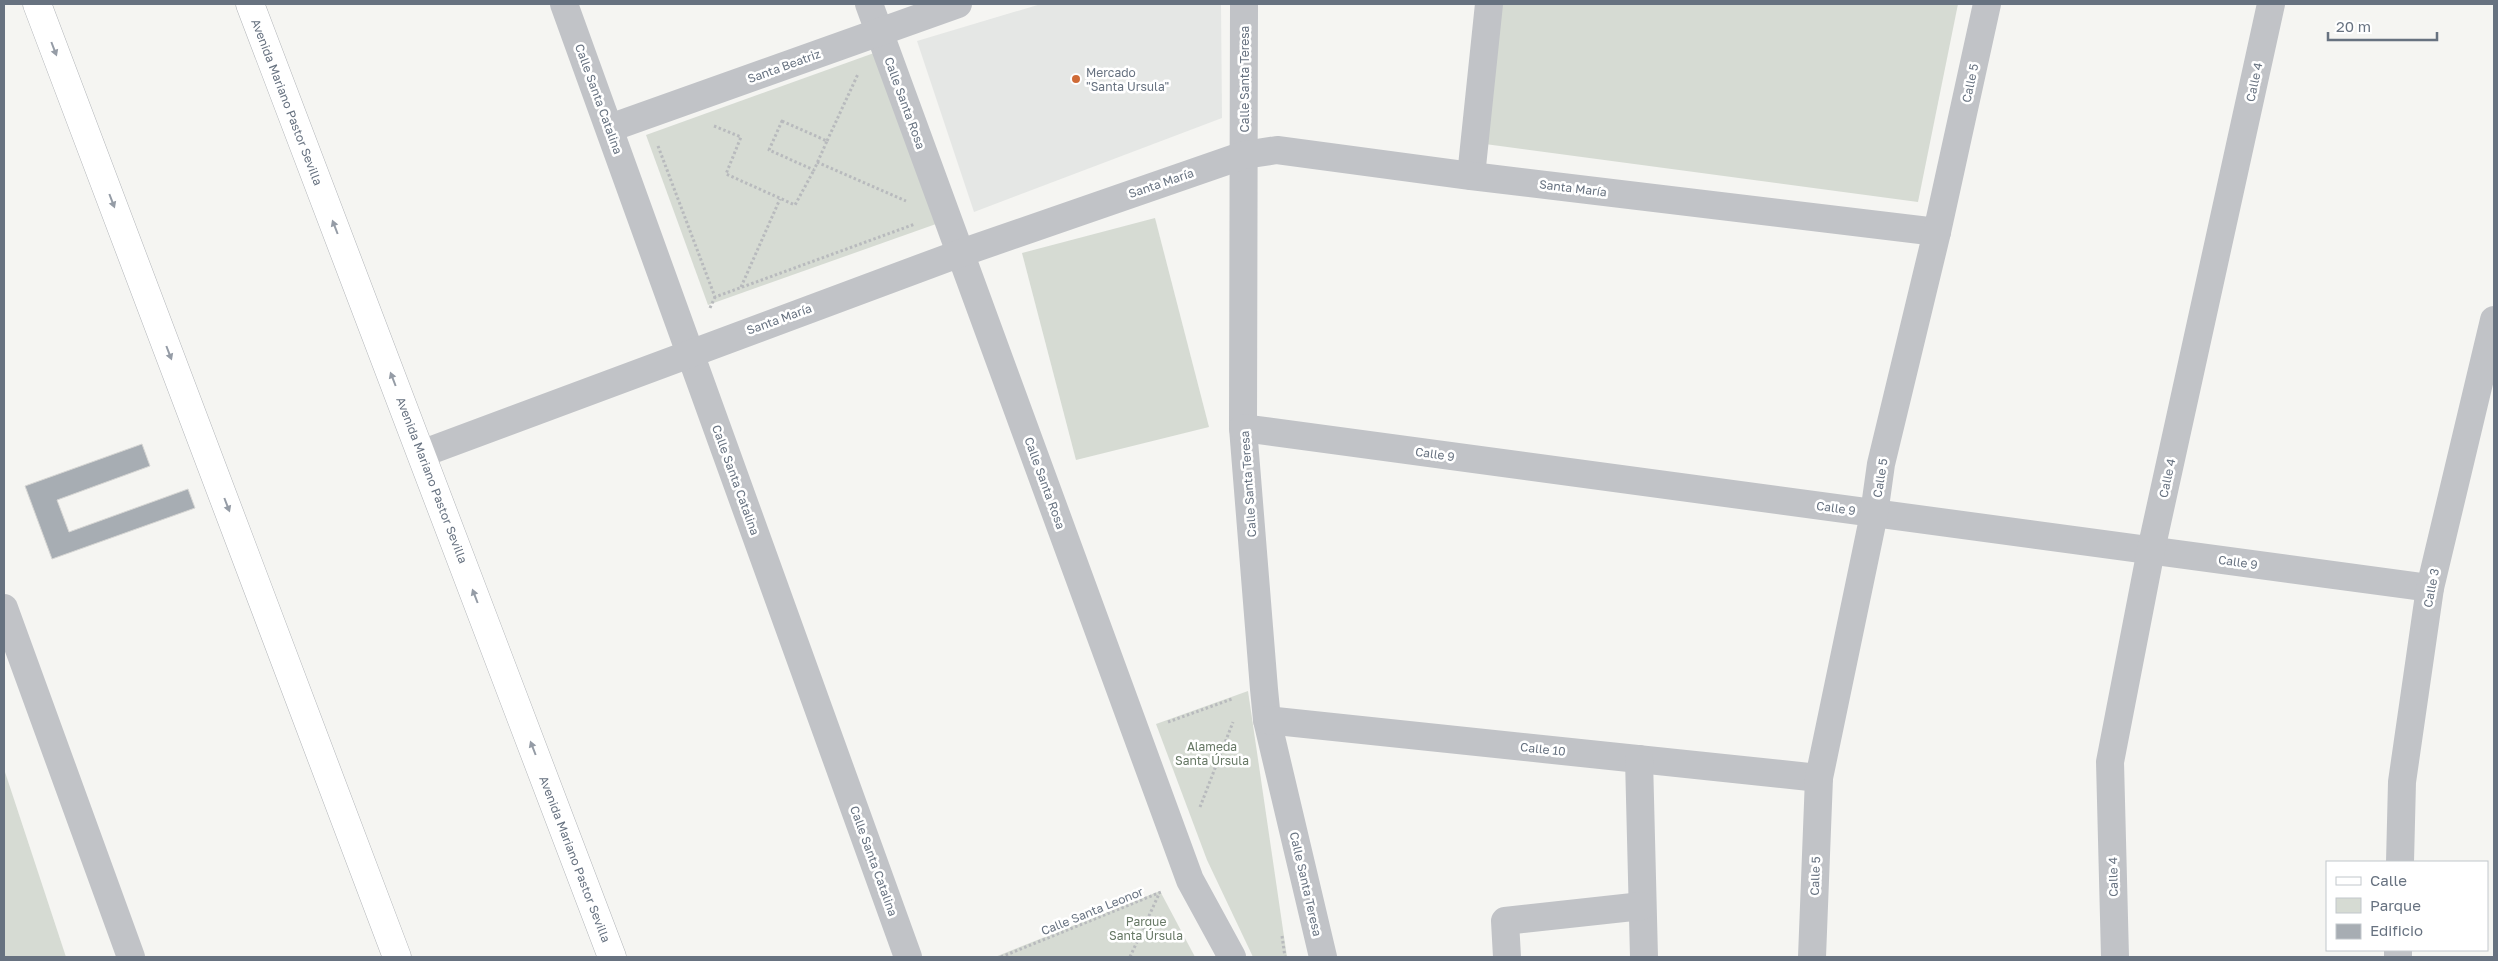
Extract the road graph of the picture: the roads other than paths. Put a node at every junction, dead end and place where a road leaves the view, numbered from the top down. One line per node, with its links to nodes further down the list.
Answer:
1 (37, 4): 30 (main road, one-way to 30)
2 (250, 4): 19 (main road, Avenida Mariano Pastor Sevilla, one-way to 2)
3 (564, 4): 11 (street, Calle Santa Catalina)
4 (869, 4): 10 (street, Calle Santa Rosa)
5 (958, 4): 10 (street, Santa Beatriz)
6 (1244, 4): 12 (street, Calle Santa Teresa)
7 (1489, 4): 13 (street)
8 (1987, 4): 14 (street, Calle 5)
9 (2271, 4): 21 (street, Calle 4)
10 (879, 31): 11 (street, Santa Beatriz); 15 (street, Calle Santa Rosa)
11 (610, 128): 17 (street, Calle Santa Catalina)
12 (1244, 155): 13 (street, Santa María); 15 (street, Santa María); 18 (street, Calle Santa Teresa)
13 (1471, 176): 14 (street, Santa María)
14 (1937, 232): 20 (street, Calle 5)
15 (961, 252): 17 (street, Santa María); 33 (street, Calle Santa Rosa)
16 (2494, 320): 22 (street, Calle 3)
17 (690, 352): 19 (street, Santa María); 32 (street, Calle Santa Catalina)
18 (1243, 428): 20 (street, Calle 9); 24 (street, Calle Santa Teresa)
19 (421, 454): 31 (main road, Avenida Mariano Pastor Sevilla, one-way to 19)
20 (1874, 514): 21 (street, Calle 9); 26 (street, Calle 5)
21 (2151, 550): 22 (street, Calle 9); 38 (street, Calle 4)
22 (2430, 588): 27 (street, Calle 3)
23 (4, 608): 29 (street)
24 (1267, 720): 25 (street, Calle 10); 34 (street, Calle Santa Teresa)
25 (1639, 760): 26 (street, Calle 10); 28 (street)
26 (1819, 778): 37 (street, Calle 5)
27 (2400, 861)
28 (1642, 906): 35 (street); 36 (street)
29 (131, 957)
30 (397, 957)
31 (612, 957)
32 (908, 957)
33 (1232, 957)
34 (1323, 957)
35 (1507, 957)
36 (1644, 957)
37 (1812, 957)
38 (2115, 957)

